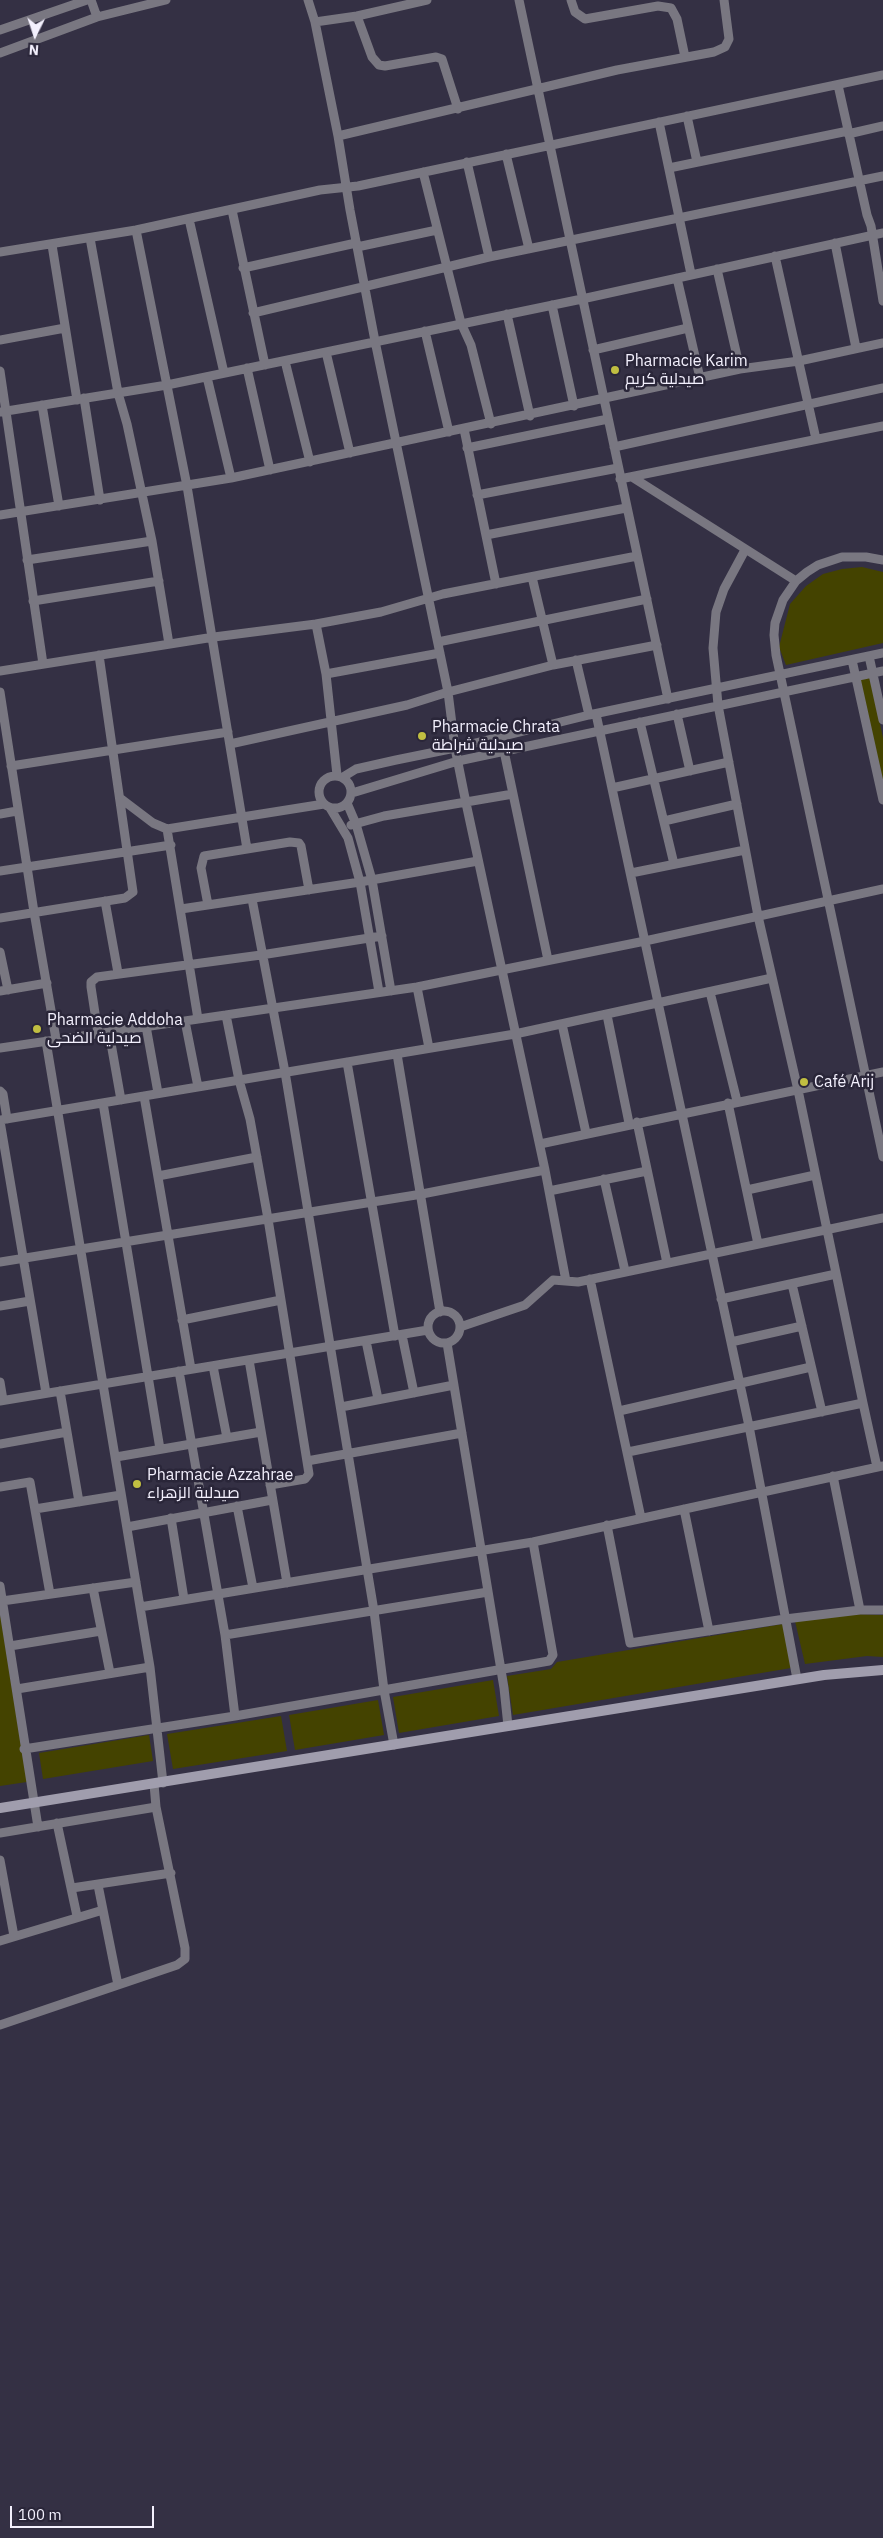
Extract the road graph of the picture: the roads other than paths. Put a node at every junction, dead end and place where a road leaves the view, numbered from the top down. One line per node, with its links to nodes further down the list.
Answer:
1 (89, 0): 10 (street); 12 (street)
2 (166, 0): 10 (street)
3 (308, 0): 11 (street)
4 (427, 0): 8 (street)
5 (519, 0): 17 (street)
6 (571, 0): 14 (street)
7 (724, 0): 14 (street)
8 (404, 2): 9 (street)
9 (358, 16): 11 (street); 18 (street)
10 (97, 17): 13 (street)
11 (315, 22): 23 (street)
12 (0, 30)
13 (0, 53)
14 (685, 57): 17 (street)
15 (883, 75): 16 (street)
16 (838, 85): 19 (street); 22 (street)
17 (538, 88): 18 (street); 24 (street)
18 (458, 109): 23 (street)
19 (687, 116): 20 (street); 27 (street)
20 (659, 122): 24 (street); 28 (street)
21 (883, 126): 22 (street)
22 (848, 132): 27 (street); 31 (street)
23 (338, 136): 32 (street)
24 (551, 144): 25 (street); 41 (street)
25 (506, 154): 26 (street); 45 (street)
26 (467, 162): 29 (street); 48 (street)
27 (697, 162): 28 (street)
28 (669, 168): 34 (street)
29 (423, 172): 32 (street); 37 (street)
30 (883, 176): 31 (street)
31 (859, 181): 34 (street); 39 (street)
32 (346, 188): 33 (street); 44 (street)
33 (232, 210): 35 (street); 50 (street)
34 (680, 218): 41 (street); 52 (street)
35 (189, 219): 36 (street); 76 (street)
36 (136, 230): 40 (street); 79 (street)
37 (437, 230): 44 (street); 49 (street)
38 (883, 233): 39 (street)
39 (871, 235): 42 (street); 55 (street)
40 (90, 238): 43 (street); 81 (street)
41 (570, 241): 45 (street); 56 (street)
42 (835, 243): 47 (street); 67 (street)
43 (52, 244): 46 (street); 61 (street)
44 (356, 245): 50 (street); 54 (street)
45 (529, 249): 48 (street)
46 (0, 252)
47 (775, 256): 51 (street); 71 (street)
48 (489, 257): 49 (street)
49 (445, 267): 54 (street); 60 (street)
50 (244, 268): 58 (street)
51 (717, 269): 52 (street); 74 (street)
52 (692, 274): 53 (street)
53 (677, 278): 56 (street); 62 (street)
54 (365, 287): 58 (street); 65 (street)
55 (883, 296)
56 (582, 299): 57 (street); 68 (street)
57 (552, 305): 59 (street); 86 (street)
58 (253, 313): 72 (street)
59 (507, 314): 60 (street); 88 (street)
60 (461, 324): 63 (street); 90 (street)
61 (65, 328): 64 (street); 82 (street)
62 (688, 328): 68 (street); 78 (street)
63 (425, 331): 65 (street); 93 (street)
64 (0, 340)
65 (375, 341): 69 (street); 95 (street)
66 (883, 343): 67 (street)
67 (856, 348): 71 (street)
68 (593, 350): 83 (street)
69 (326, 352): 70 (street); 98 (street)
70 (285, 361): 72 (street); 99 (street)
71 (799, 361): 74 (street); 84 (street)
72 (265, 365): 73 (street)
73 (248, 368): 76 (street); 101 (street)
74 (740, 369): 78 (street)
75 (0, 371): 87 (street)
76 (224, 373): 77 (street)
77 (207, 376): 79 (street); 103 (street)
78 (700, 378): 83 (street)
79 (167, 385): 81 (street); 105 (street)
80 (883, 388): 84 (street)
81 (118, 393): 82 (street); 106 (street)
82 (80, 399): 85 (street); 108 (street)
83 (604, 399): 86 (street); 89 (street)
84 (808, 404): 94 (street); 96 (street)
85 (42, 405): 87 (street); 109 (street)
86 (574, 406): 88 (street)
87 (3, 412): 111 (street)
88 (530, 416): 90 (street)
89 (608, 419): 96 (street); 97 (street)
90 (491, 424): 92 (street)
91 (883, 426): 94 (street)
92 (464, 429): 93 (street); 97 (street)
93 (449, 432): 95 (street)
94 (816, 439): 102 (street)
95 (397, 444): 98 (street); 123 (street)
96 (614, 447): 100 (street)
97 (468, 448): 107 (street)
98 (350, 453): 99 (street)
99 (310, 462): 101 (street)
100 (618, 468): 104 (street); 107 (street)
101 (270, 470): 103 (street)
102 (632, 477): 104 (street); 115 (street)
103 (231, 478): 105 (street)
104 (620, 479): 110 (street)
105 (187, 486): 106 (street); 128 (street)
106 (141, 494): 108 (street); 114 (street)
107 (477, 495): 113 (street)
108 (100, 500): 109 (street)
109 (59, 506): 111 (street)
110 (626, 508): 113 (street); 116 (street)
111 (20, 513): 112 (street); 117 (street)
112 (0, 516)
113 (486, 535): 122 (street)
114 (152, 541): 117 (street); 120 (street)
115 (746, 550): 121 (street); 146 (street)
116 (637, 556): 119 (street); 124 (street)
117 (27, 560): 125 (street)
118 (883, 560): 121 (street)
119 (532, 577): 122 (street); 126 (street)
120 (159, 581): 125 (street); 130 (street)
121 (796, 581): 144 (street)
122 (496, 584): 123 (street)
123 (428, 598): 127 (street); 129 (street)
124 (647, 599): 126 (street); 131 (street)
125 (33, 601): 138 (street)
126 (542, 620): 129 (street); 139 (street)
127 (316, 624): 128 (street); 142 (street)
128 (214, 637): 130 (street); 159 (street)
129 (438, 642): 132 (street)
130 (169, 644): 134 (street)
131 (657, 646): 136 (street); 150 (street)
132 (440, 653): 142 (street); 148 (street)
133 (883, 653): 135 (street)
134 (99, 655): 138 (street); 162 (street)
135 (869, 656): 137 (street); 143 (street)
136 (576, 660): 139 (street); 153 (street)
137 (852, 660): 144 (street); 145 (street)
138 (43, 664): 140 (street)
139 (553, 665): 148 (street)
140 (0, 671)
141 (883, 672): 143 (street)
142 (326, 674): 156 (street)
143 (873, 674): 145 (street); 155 (street)
144 (781, 676): 146 (street); 149 (street)
145 (856, 678): 149 (street); 174 (street)
146 (716, 689): 150 (street); 151 (street)
147 (0, 692): 154 (street)
148 (448, 692): 156 (street); 161 (street)
149 (785, 693): 151 (street); 201 (street)
150 (668, 699): 153 (street)
151 (718, 705): 152 (street); 165 (street)
152 (676, 714): 157 (street); 167 (street)
153 (593, 715): 158 (street); 161 (street)
154 (2, 720): 166 (street)
155 (883, 720)
156 (332, 722): 160 (street); 168 (street)
157 (640, 722): 158 (street); 169 (street)
158 (600, 730): 163 (street); 170 (street)
159 (228, 732): 160 (street); 162 (street)
160 (230, 744): 181 (street)
161 (455, 748): 164 (street); 168 (street)
162 (114, 750): 166 (street); 173 (street)
163 (504, 751): 164 (street); 172 (street)
164 (458, 761): 171 (street); 176 (street)
165 (729, 762): 167 (street); 177 (street)
166 (11, 766): 179 (street)
167 (690, 771): 169 (street)
168 (340, 776): 171 (street); 178 (street)
169 (654, 779): 170 (street); 182 (street)
170 (612, 788): 194 (street)
171 (352, 792): 175 (street)
172 (513, 794): 176 (street); 212 (street)
173 (120, 798): 185 (street); 189 (street)
174 (883, 800)
175 (347, 803): 178 (street); 183 (street)
176 (466, 803): 183 (street); 190 (street)
177 (737, 804): 182 (street); 188 (street)
178 (327, 806): 181 (street); 184 (street)
179 (18, 811): 180 (street); 192 (street)
180 (0, 814)
181 (242, 818): 185 (street); 187 (street)
182 (664, 821): 191 (street)
183 (356, 824): 184 (street); 195 (street)
184 (343, 828): 196 (street)
185 (167, 829): 186 (street)
186 (170, 845): 189 (street); 203 (street)
187 (247, 848): 198 (street); 202 (street)
188 (745, 850): 191 (street); 205 (street)
189 (127, 852): 192 (street); 200 (street)
190 (478, 861): 195 (street); 214 (street)
191 (674, 864): 194 (street)
192 (27, 867): 193 (street); 204 (street)
193 (0, 871)
194 (631, 873): 209 (street)
195 (372, 880): 196 (street); 207 (street)
196 (360, 882): 198 (street); 208 (street)
197 (883, 889): 201 (street)
198 (309, 890): 199 (street)
199 (252, 899): 202 (street); 211 (street)
200 (105, 901): 204 (street); 215 (street)
201 (828, 901): 205 (street); 242 (street)
202 (208, 905): 203 (street)
203 (181, 909): 213 (street)
204 (34, 912): 206 (street); 217 (street)
205 (758, 916): 209 (street); 216 (street)
206 (0, 918)
207 (382, 936): 208 (street); 220 (street)
208 (370, 938): 211 (street); 221 (street)
209 (645, 941): 212 (street); 223 (street)
210 (0, 952): 219 (street)
211 (261, 955): 213 (street); 224 (street)
212 (548, 960): 214 (street)
213 (190, 964): 215 (street); 227 (street)
214 (501, 970): 218 (street); 233 (street)
215 (118, 973): 232 (street)
216 (772, 978): 222 (street); 245 (street)
217 (47, 983): 219 (street); 234 (street)
218 (417, 987): 220 (street); 237 (street)
219 (4, 990)
220 (391, 991): 221 (street)
221 (380, 992): 224 (street)
222 (710, 992): 223 (street); 250 (street)
223 (658, 1004): 226 (street); 253 (street)
224 (271, 1008): 225 (street); 240 (street)
225 (226, 1015): 227 (street); 243 (street)
226 (607, 1015): 229 (street); 255 (street)
227 (198, 1019): 228 (street)
228 (185, 1021): 230 (street); 244 (street)
229 (562, 1024): 233 (street); 256 (street)
230 (146, 1026): 231 (street); 247 (street)
231 (109, 1032): 232 (street); 249 (street)
232 (98, 1033): 234 (street)
233 (515, 1034): 237 (street); 257 (street)
234 (56, 1039): 235 (street)
235 (46, 1041): 236 (street); 252 (street)
236 (0, 1048)
237 (429, 1048): 238 (street)
238 (397, 1054): 239 (street); 268 (street)
239 (347, 1062): 240 (street); 269 (street)
240 (285, 1072): 243 (street); 270 (street)
241 (883, 1072): 242 (street)
242 (866, 1075): 245 (street); 258 (street)
243 (239, 1080): 244 (street); 259 (street)
244 (198, 1087): 247 (street)
245 (798, 1090): 250 (street); 263 (street)
246 (0, 1091): 254 (street)
247 (158, 1093): 248 (street)
248 (144, 1096): 249 (street); 264 (street)
249 (121, 1100): 251 (street)
250 (732, 1102): 253 (street); 266 (street)
251 (102, 1103): 252 (street); 275 (street)
252 (58, 1110): 254 (street); 277 (street)
253 (681, 1112): 255 (street); 278 (street)
254 (2, 1120): 260 (street)
255 (633, 1123): 256 (street); 262 (street)
256 (586, 1133): 257 (street)
257 (540, 1144): 261 (street)
258 (883, 1157)
259 (257, 1158): 264 (street); 272 (street)
260 (4, 1169): 279 (street)
261 (545, 1170): 267 (street); 268 (street)
262 (647, 1170): 265 (street); 281 (street)
263 (815, 1175): 266 (street); 273 (street)
264 (158, 1176): 274 (street)
265 (604, 1179): 267 (street); 282 (street)
266 (746, 1190): 276 (street)
267 (549, 1191): 285 (street)
268 (422, 1194): 269 (street); 291 (street)
269 (372, 1202): 270 (street); 296 (street)
270 (308, 1213): 272 (street); 300 (street)
271 (883, 1218): 273 (street)
272 (268, 1219): 274 (street); 288 (street)
273 (827, 1230): 276 (street); 283 (street)
274 (168, 1236): 275 (street); 292 (street)
275 (126, 1243): 277 (street); 307 (street)
276 (758, 1244): 278 (street)
277 (81, 1249): 279 (street); 310 (street)
278 (712, 1254): 281 (street); 287 (street)
279 (24, 1258): 280 (street); 289 (street)
280 (0, 1262)
281 (667, 1263): 282 (street)
282 (624, 1272): 284 (street)
283 (836, 1274): 286 (street); 317 (street)
284 (590, 1280): 285 (street); 319 (street)
285 (566, 1281): 294 (street)
286 (792, 1284): 287 (street); 293 (street)
287 (721, 1299): 299 (street)
288 (281, 1300): 292 (street); 301 (street)
289 (30, 1301): 290 (street); 313 (street)
290 (0, 1306)
291 (440, 1312): 294 (street); 295 (street)
292 (182, 1320): 305 (street)
293 (802, 1326): 299 (street); 304 (street)
294 (460, 1327): 298 (street)
295 (428, 1330): 296 (street); 298 (street)
296 (398, 1335): 297 (street); 314 (street)
297 (366, 1341): 300 (street); 315 (street)
298 (447, 1342): 311 (street)
299 (730, 1342): 309 (street)
300 (331, 1346): 301 (street); 318 (street)
301 (290, 1353): 302 (street); 332 (street)
302 (249, 1360): 303 (street); 323 (street)
303 (213, 1366): 305 (street); 325 (street)
304 (811, 1367): 309 (street); 320 (street)
305 (191, 1369): 306 (street)
306 (179, 1371): 307 (street); 327 (street)
307 (147, 1377): 310 (street); 328 (street)
308 (0, 1382): 316 (street)
309 (739, 1383): 319 (street); 321 (street)
310 (104, 1384): 312 (street); 331 (street)
311 (454, 1385): 314 (street); 324 (street)
312 (60, 1391): 313 (street); 322 (street)
313 (46, 1393): 316 (street)
314 (414, 1393): 315 (street)
315 (378, 1399): 318 (street)
316 (2, 1400)
317 (863, 1403): 320 (street); 333 (street)
318 (341, 1407): 330 (street)
319 (619, 1411): 329 (street)
320 (822, 1412): 321 (street)
321 (749, 1426): 329 (street); 337 (street)
322 (67, 1432): 326 (street); 340 (street)
323 (261, 1432): 325 (street); 335 (street)
324 (462, 1434): 330 (street); 350 (street)
325 (227, 1438): 327 (street)
326 (0, 1444)
327 (192, 1444): 328 (street); 344 (street)
328 (160, 1449): 331 (street)
329 (628, 1452): 346 (street)
330 (348, 1453): 332 (street); 351 (street)
331 (116, 1458): 338 (street)
332 (307, 1461): 335 (street)
333 (880, 1466): 334 (street)
334 (833, 1476): 337 (street); 363 (street)
335 (270, 1485): 339 (street)
336 (0, 1487): 342 (street)
337 (762, 1492): 343 (street); 366 (street)
338 (121, 1495): 340 (street); 348 (street)
339 (272, 1500): 341 (street); 353 (street)
340 (79, 1502): 342 (street)
341 (237, 1506): 344 (street); 356 (street)
342 (35, 1509): 358 (street)
343 (684, 1509): 346 (street); 368 (street)
344 (203, 1512): 345 (street); 359 (street)
345 (171, 1518): 348 (street); 360 (street)
346 (642, 1518): 347 (street)
347 (608, 1525): 349 (street); 368 (street)
348 (127, 1527): 352 (street)
349 (533, 1542): 350 (street); 372 (street)
350 (481, 1552): 351 (street); 357 (street)
351 (367, 1569): 353 (street); 365 (street)
352 (136, 1582): 355 (street); 362 (street)
353 (287, 1582): 356 (street)
354 (0, 1586): 361 (street)
355 (93, 1588): 358 (street); 367 (street)
356 (253, 1588): 359 (street)
357 (488, 1592): 365 (street); 372 (street)
358 (50, 1594): 361 (street)
359 (218, 1594): 360 (street); 369 (street)
360 (184, 1599): 362 (street)
361 (2, 1601): 370 (street)
362 (140, 1607): 371 (street)
363 (860, 1610): 364 (street); 366 (street)
364 (883, 1610)
365 (374, 1611): 369 (street); 377 (street)
366 (785, 1619): 368 (street); 375 (street)
367 (101, 1631): 370 (street); 374 (street)
368 (709, 1631)
369 (225, 1635): 378 (street)
370 (10, 1646): 376 (street)
371 (150, 1667): 374 (street); 380 (street)
372 (502, 1670): 377 (street); 379 (street)
373 (883, 1670): 375 (main road)
374 (110, 1673): 376 (street)
375 (797, 1679): 379 (main road)
376 (17, 1689): 382 (street)
377 (384, 1690): 378 (street); 381 (street)
378 (235, 1716): 380 (street)
379 (508, 1726): 381 (main road)
380 (156, 1729): 382 (street); 383 (street)
381 (394, 1745): 383 (main road)
382 (24, 1749): 384 (street)
383 (159, 1784): 384 (main road); 385 (street)
384 (33, 1803): 386 (main road); 388 (street)
385 (156, 1807): 387 (street); 391 (street)
386 (0, 1808)
387 (57, 1823): 388 (street); 393 (street)
388 (38, 1827): 389 (street)
389 (0, 1834)
390 (0, 1860): 394 (street)
391 (172, 1873): 392 (street); 399 (street)
392 (98, 1885): 393 (street); 395 (street)
393 (72, 1888): 396 (street)
394 (4, 1898): 397 (street)
395 (103, 1910): 396 (street); 399 (street)
396 (77, 1916): 397 (street)
397 (14, 1936): 398 (street)
398 (0, 1941)
399 (118, 1986): 400 (street)
400 (0, 2026)

